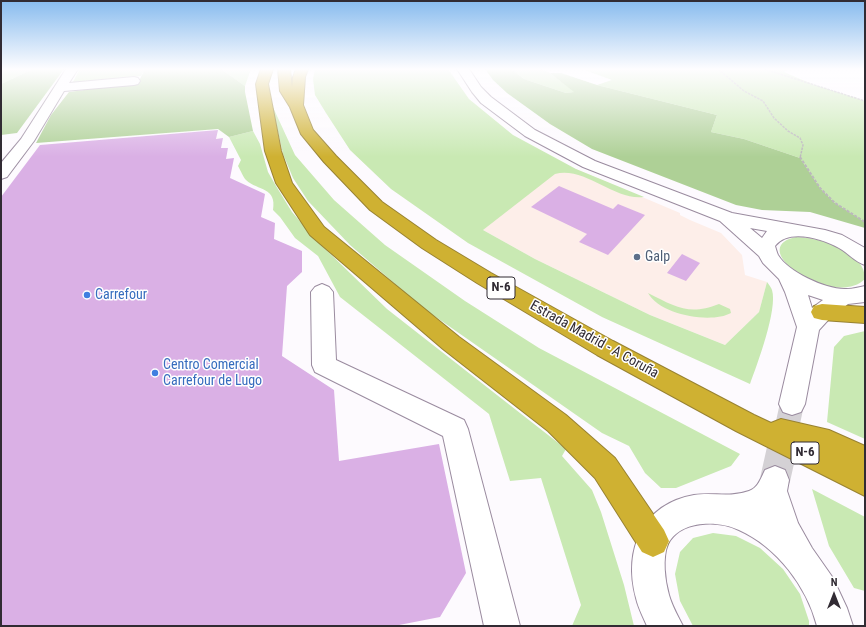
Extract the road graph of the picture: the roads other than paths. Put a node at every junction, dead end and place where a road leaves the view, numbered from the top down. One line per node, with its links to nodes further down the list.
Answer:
1 (54, 98): 7 (street)
2 (264, 98): 22 (highway)
3 (291, 98): 6 (highway, Estrada Madrid - A Coruña / N-6)
4 (298, 98): 6 (highway)
5 (485, 98): 8 (street)
6 (297, 107): 18 (highway, Estrada Madrid - A Coruña / N-6)
7 (1, 174)
8 (726, 218): 9 (street); 10 (street)
9 (795, 230): 10 (street); 11 (street)
10 (765, 251): 12 (street)
11 (865, 258)
12 (790, 278): 14 (street); 16 (street)
13 (322, 292): 24 (street)
14 (856, 295): 16 (street)
15 (865, 315): 16 (highway)
16 (815, 320): 17 (street)
17 (792, 404)
18 (745, 423): 19 (highway); 20 (highway, Estrada Madrid - A Coruña / N-6)
19 (865, 460)
20 (865, 482)
21 (729, 511): 22 (street); 23 (street); 23 (street)
22 (653, 541): 25 (street)
23 (806, 565): 26 (street)
24 (502, 626)
25 (665, 626)
26 (835, 626)

